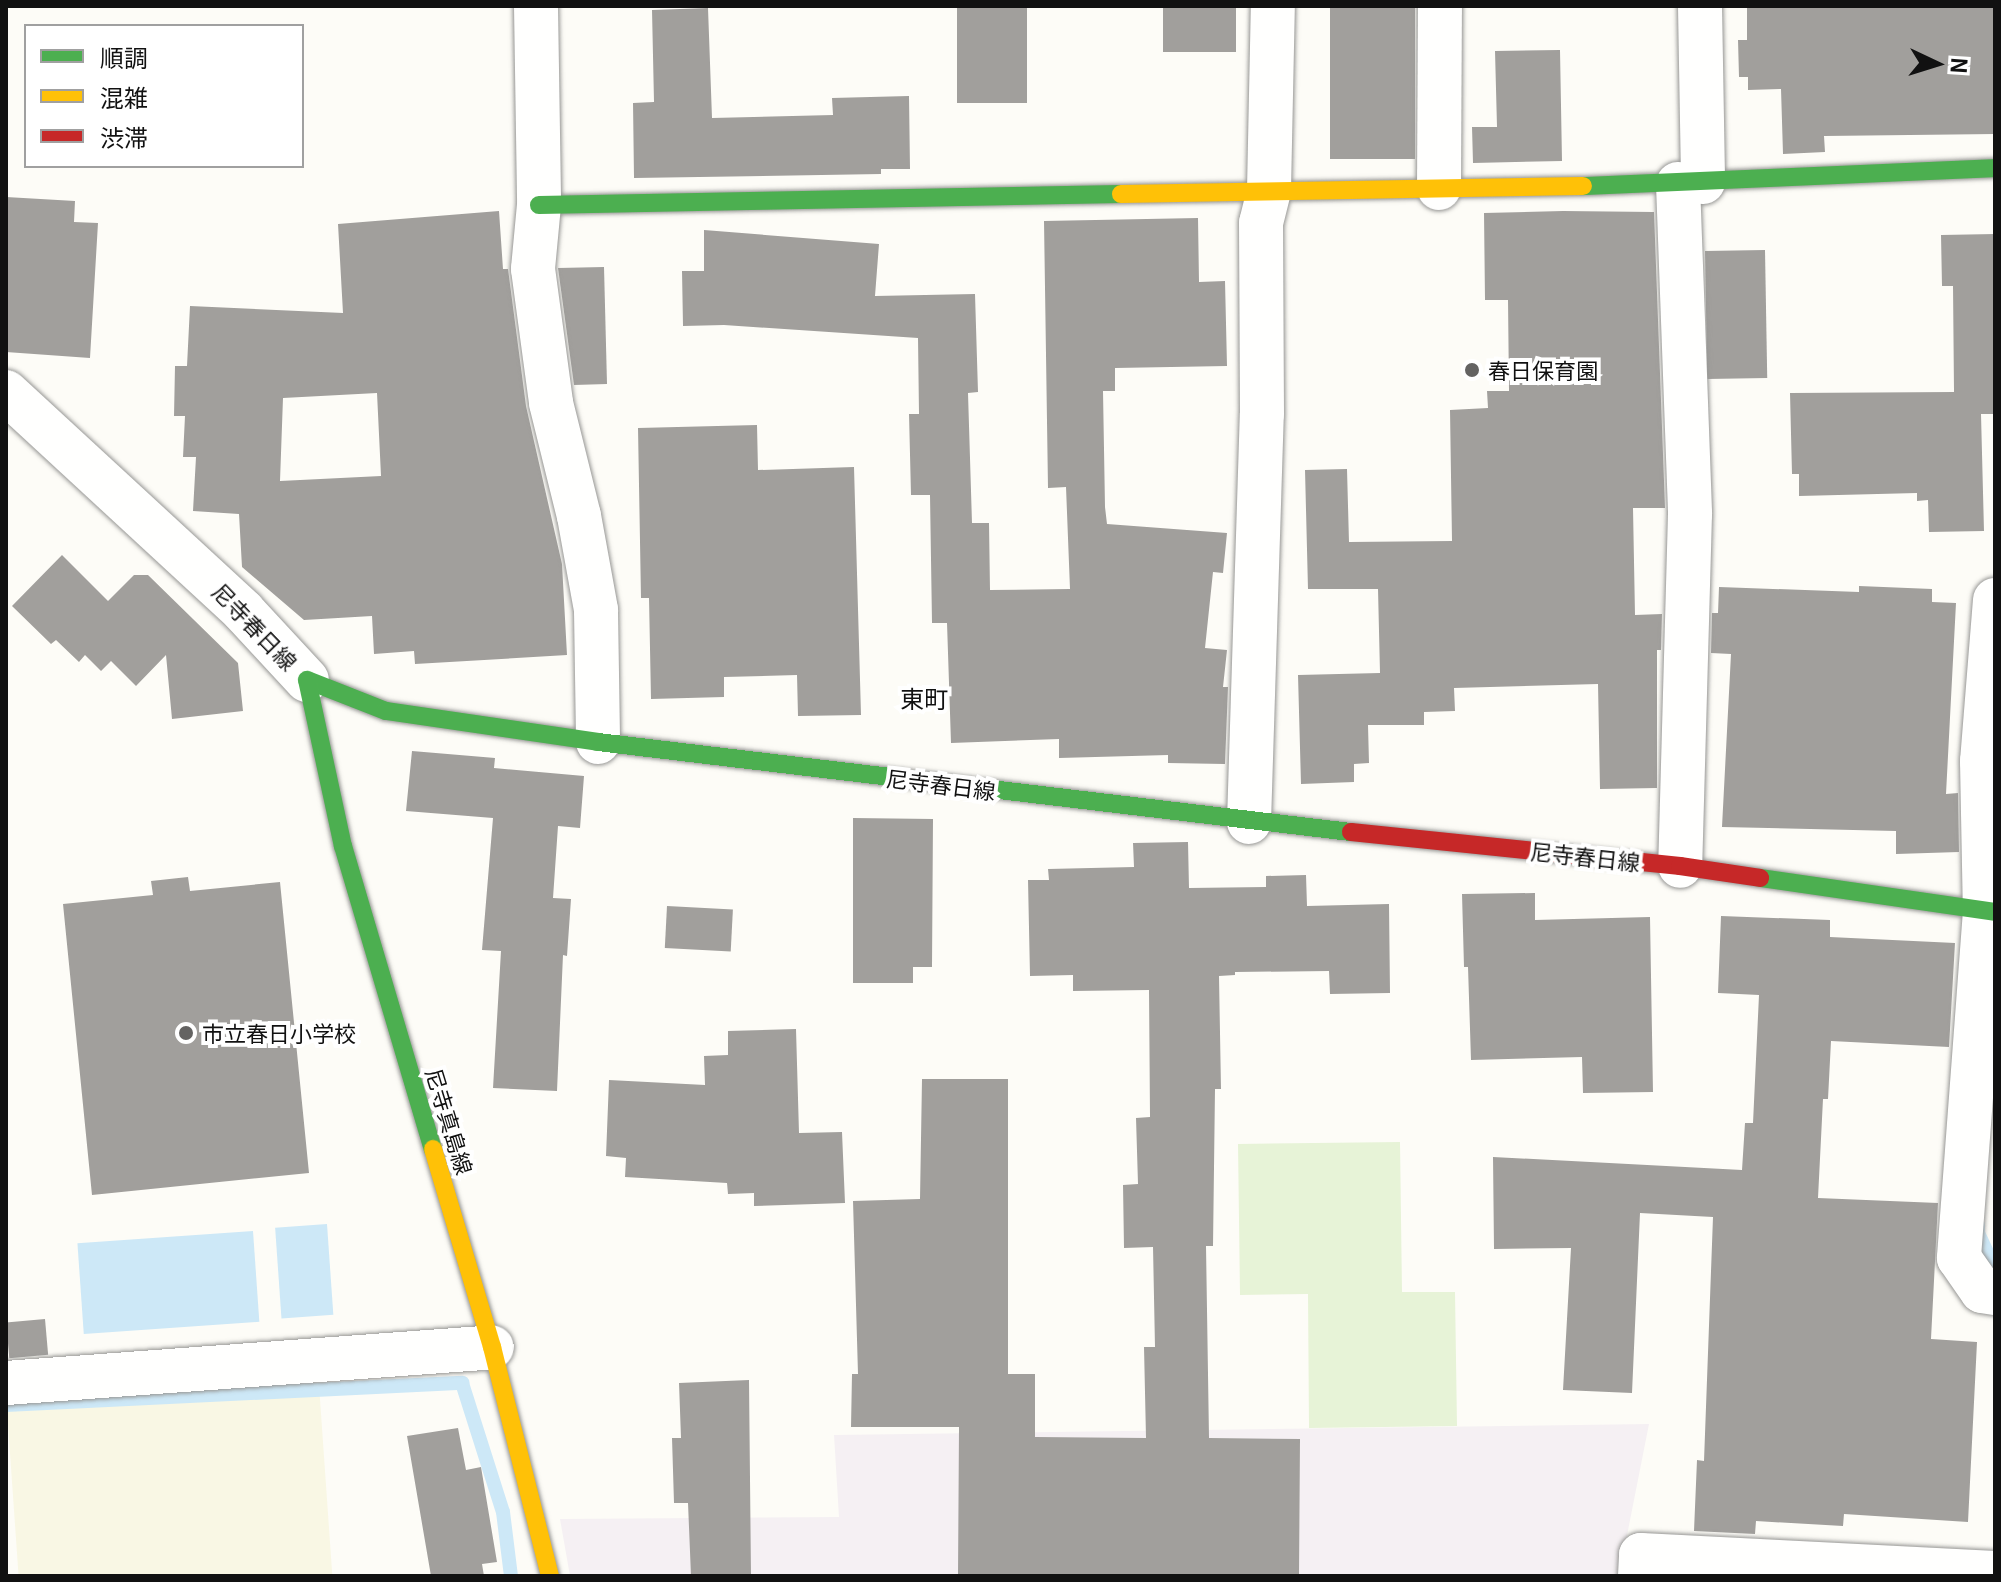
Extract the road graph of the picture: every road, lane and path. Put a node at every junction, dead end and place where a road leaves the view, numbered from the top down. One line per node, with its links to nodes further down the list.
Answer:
1 (536, 6): 9 (street)
2 (1273, 6): 8 (street)
3 (1440, 6): 7 (street)
4 (1700, 6): 6 (street)
5 (1995, 168): 6 (street)
6 (1690, 183): 7 (street); 15 (street)
7 (1439, 188): 8 (street)
8 (1269, 190): 9 (street); 14 (street)
9 (539, 205): 13 (street)
10 (6, 392): 12 (street, 尼寺春日線)
11 (1995, 600): 16 (street)
12 (307, 680): 13 (street, 尼寺春日線); 18 (street, 尼寺真島線)
13 (598, 742): 14 (street, 尼寺春日線)
14 (1249, 822): 15 (street, 尼寺春日線)
15 (1680, 866): 16 (street, 尼寺春日線)
16 (1990, 911): 17 (street)
17 (1995, 1293)
18 (492, 1347): 19 (street); 21 (street, 尼寺真島線)
19 (6, 1383)
20 (1995, 1573): 22 (street)
21 (550, 1576)
22 (1640, 1576)

